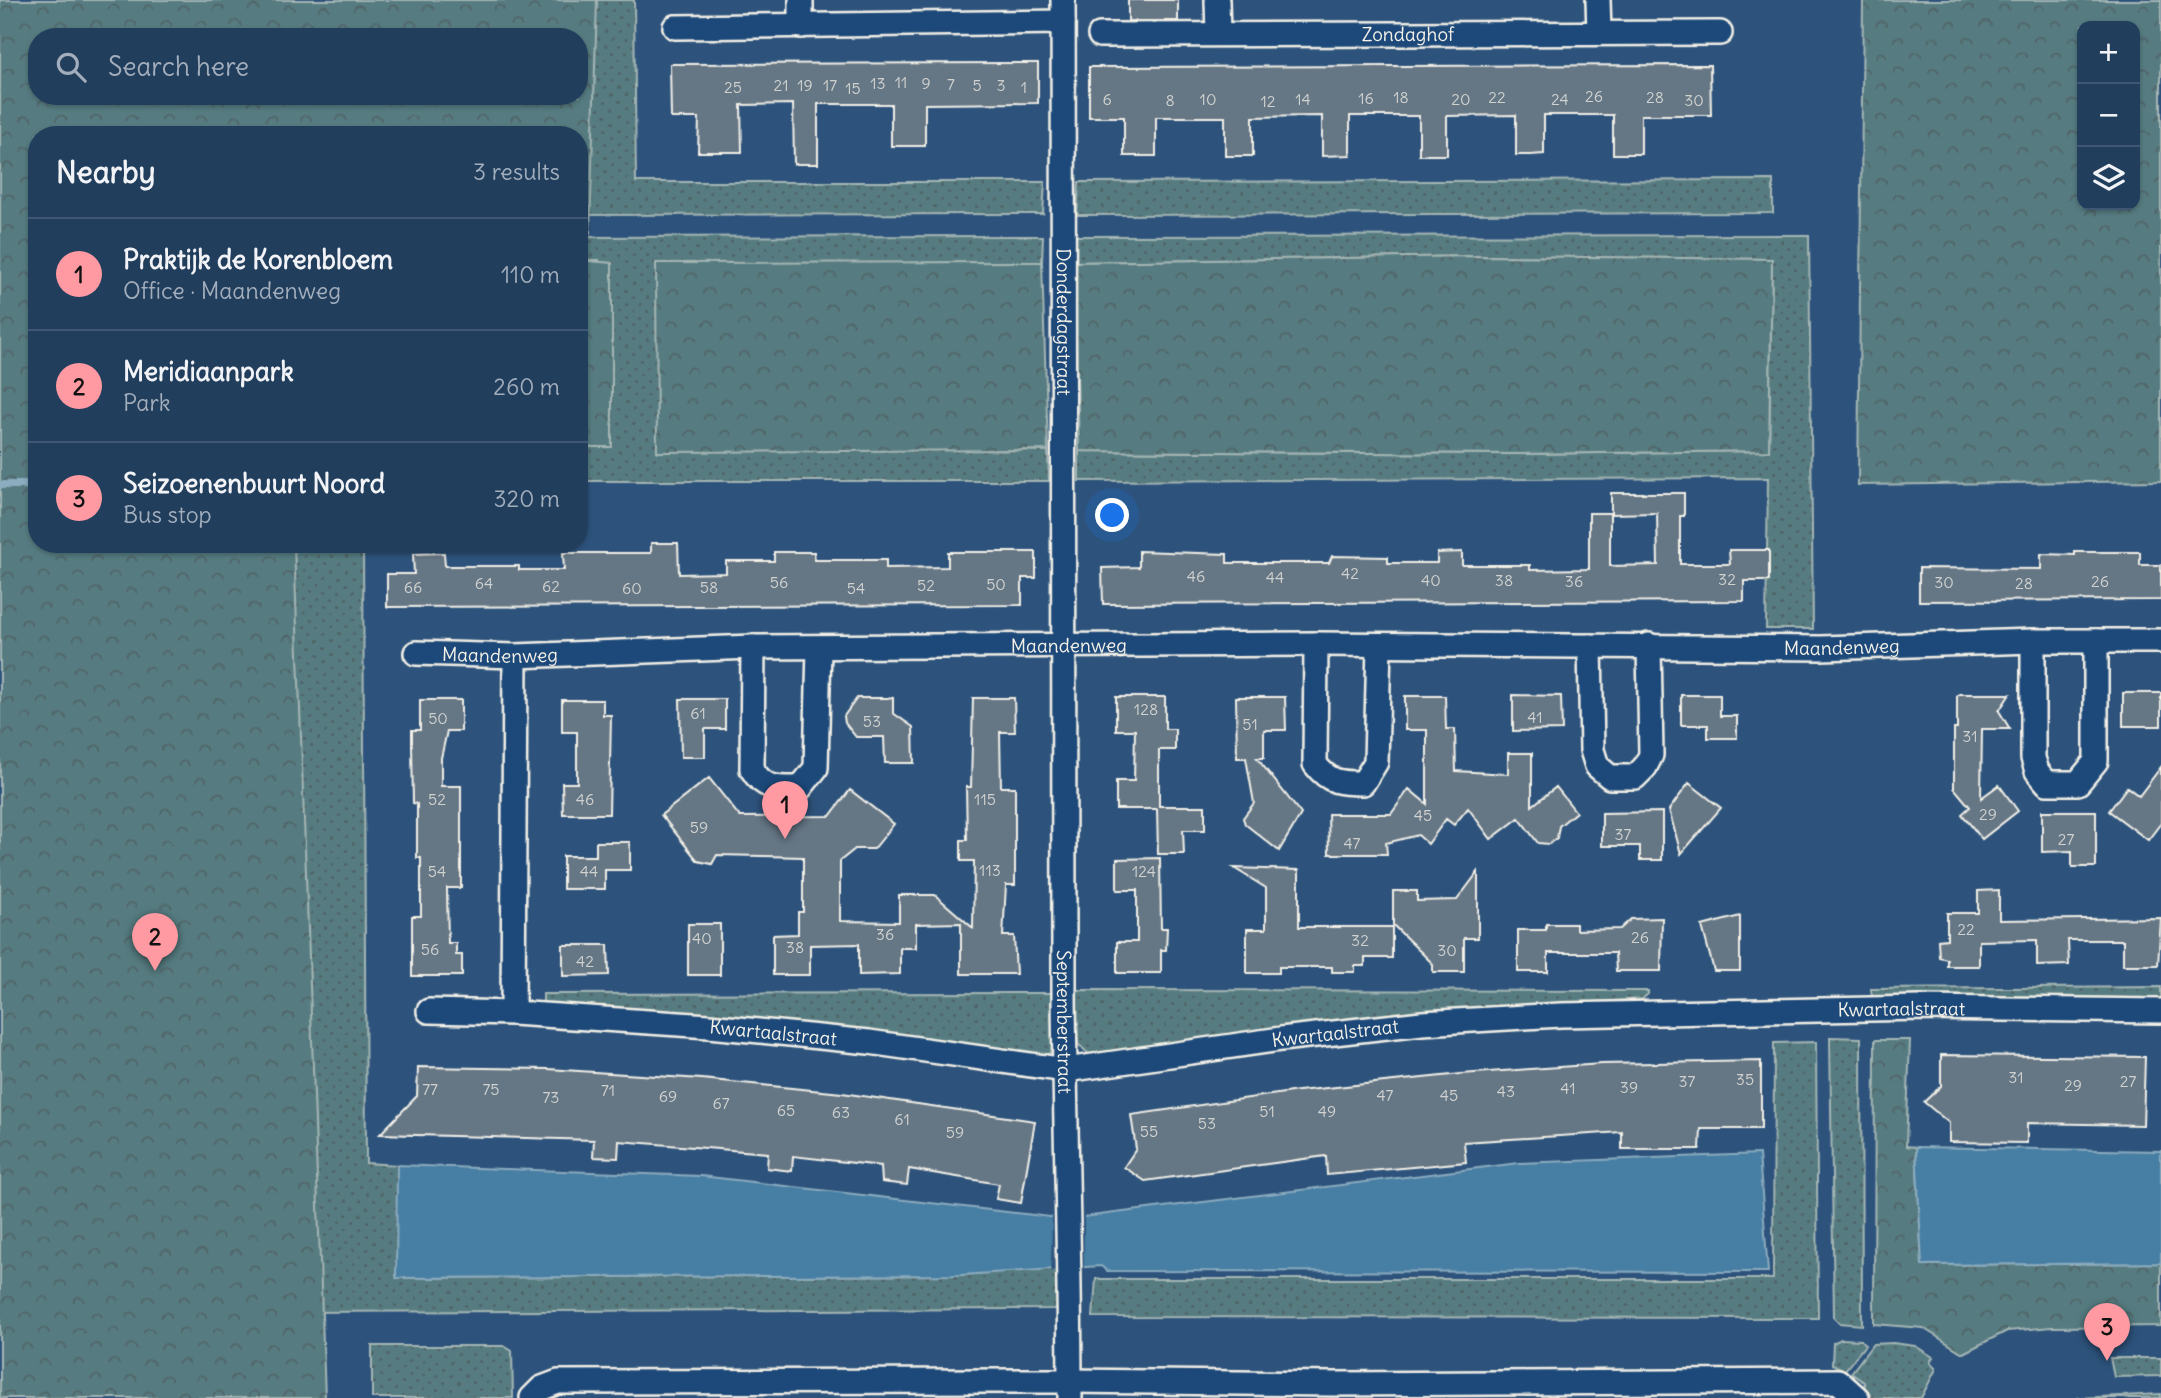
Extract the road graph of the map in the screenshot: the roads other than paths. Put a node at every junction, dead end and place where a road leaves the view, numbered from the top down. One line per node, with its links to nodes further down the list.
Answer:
1 (801, 0): 5 (street)
2 (1217, 0): 9 (street)
3 (1598, 0): 7 (street)
4 (1063, 11): 5 (street); 15 (street, Donderdagstraat)
5 (802, 26): 6 (street)
6 (675, 27)
7 (1599, 33): 8 (street, Zondaghof); 9 (street, Zondaghof)
8 (1720, 33)
9 (1218, 34): 10 (street, Zondaghof)
10 (1100, 35)
11 (2033, 640): 12 (street, Maandenweg); 12 (street); 17 (street, Maandenweg)
12 (2096, 641): 13 (street, Maandenweg)
13 (2161, 641)
14 (1316, 644): 15 (street, Maandenweg); 16 (street, Maandenweg); 16 (street)
15 (1066, 645): 20 (street, Maandenweg); 26 (street, Septemberstraat)
16 (1379, 645): 18 (street, Maandenweg)
17 (1650, 645): 18 (street, Maandenweg); 18 (street)
18 (1590, 646)
19 (752, 647): 20 (street, Maandenweg); 20 (street); 22 (street, Maandenweg)
20 (819, 648)
21 (416, 653): 22 (street, Maandenweg)
22 (515, 656): 25 (street)
23 (429, 1011): 25 (street, Kwartaalstraat)
24 (2161, 1011): 26 (street, Kwartaalstraat)
25 (513, 1013): 26 (street, Kwartaalstraat)
26 (1066, 1070): 27 (street, Septemberstraat)
27 (1070, 1389): 28 (street); 29 (street)
28 (799, 1390): 31 (street)
29 (1335, 1391): 30 (street)
30 (1600, 1391): 32 (street)
31 (534, 1395)
32 (1857, 1398)

